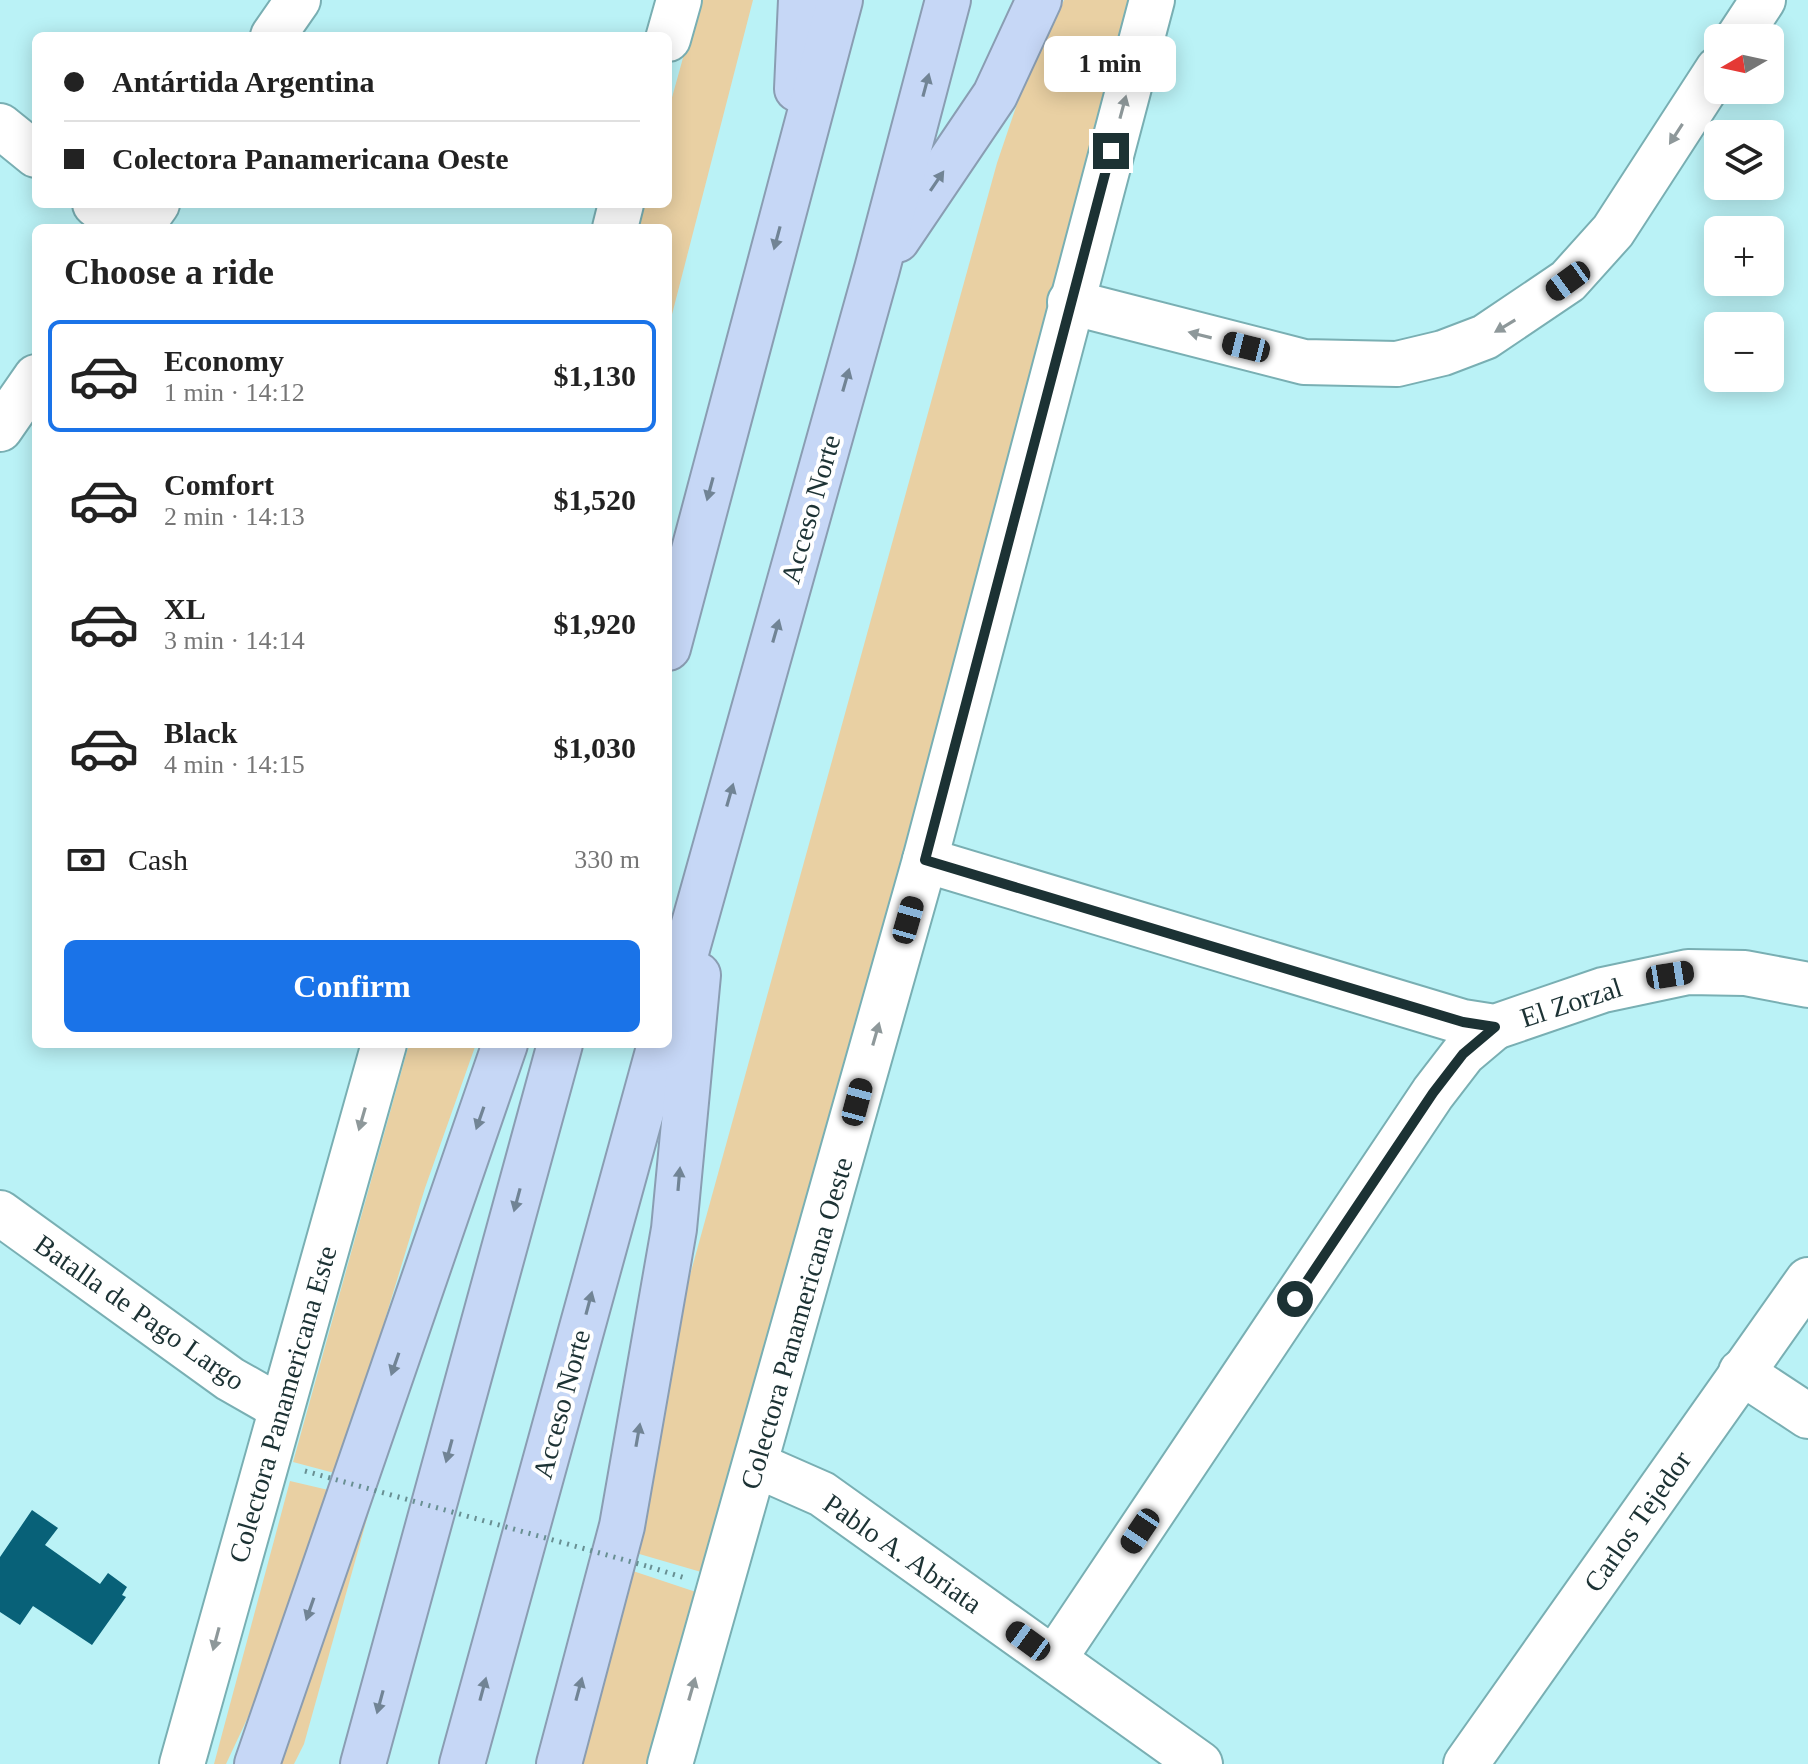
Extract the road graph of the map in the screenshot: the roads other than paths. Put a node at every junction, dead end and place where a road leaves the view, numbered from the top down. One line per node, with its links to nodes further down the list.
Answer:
1 (298, 0): 10 (street)
2 (679, 0): 11 (street)
3 (801, 0): 15 (highway)
4 (840, 0): 15 (highway)
5 (948, 0): 18 (highway, Acceso Norte, one-way to 5)
6 (1039, 0): 18 (highway, one-way to 6)
7 (1152, 0): 19 (street, Colectora Panamericana Oeste, one-way to 7)
8 (1763, 0): 9 (street)
9 (1747, 24)
10 (276, 32)
11 (670, 32)
12 (1704, 91): 19 (street, one-way to 19)
13 (0, 126): 14 (street)
14 (32, 152)
15 (792, 178): 22 (highway, one-way to 22)
16 (100, 208): 17 (street)
17 (119, 224)
18 (877, 269): 24 (highway, Acceso Norte, one-way to 18)
19 (1070, 302): 23 (street, Colectora Panamericana Oeste)
20 (32, 383): 21 (street)
21 (0, 429)
22 (672, 633)
23 (925, 860): 27 (street, El Zorzal); 37 (street, Colectora Panamericana Oeste, one-way to 23)
24 (708, 870): 26 (highway, Acceso Norte); 43 (highway, one-way to 24)
25 (1808, 985): 27 (street, El Zorzal)
26 (672, 1002)
27 (1495, 1027): 38 (street)
28 (383, 1048): 35 (street, Colectora Panamericana Este, one-way to 35)
29 (504, 1048): 40 (highway, one-way to 40)
30 (559, 1048): 41 (highway, one-way to 41)
31 (659, 1048): 42 (highway, Acceso Norte, one-way to 31)
32 (0, 1213): 35 (street, Batalla de Pago Largo)
33 (1808, 1280): 34 (street, Carlos Tejedor)
34 (1741, 1372): 36 (street); 46 (street, Carlos Tejedor)
35 (281, 1408): 39 (street, Colectora Panamericana Este, one-way to 39)
36 (1808, 1416)
37 (756, 1465): 38 (street, Pablo A. Abriata); 44 (street, Colectora Panamericana Oeste, one-way to 37)
38 (1054, 1659): 45 (street, Pablo A. Abriata)
39 (182, 1764)
40 (257, 1764)
41 (363, 1764)
42 (462, 1764)
43 (559, 1764)
44 (670, 1764)
45 (1200, 1764)
46 (1466, 1764)

